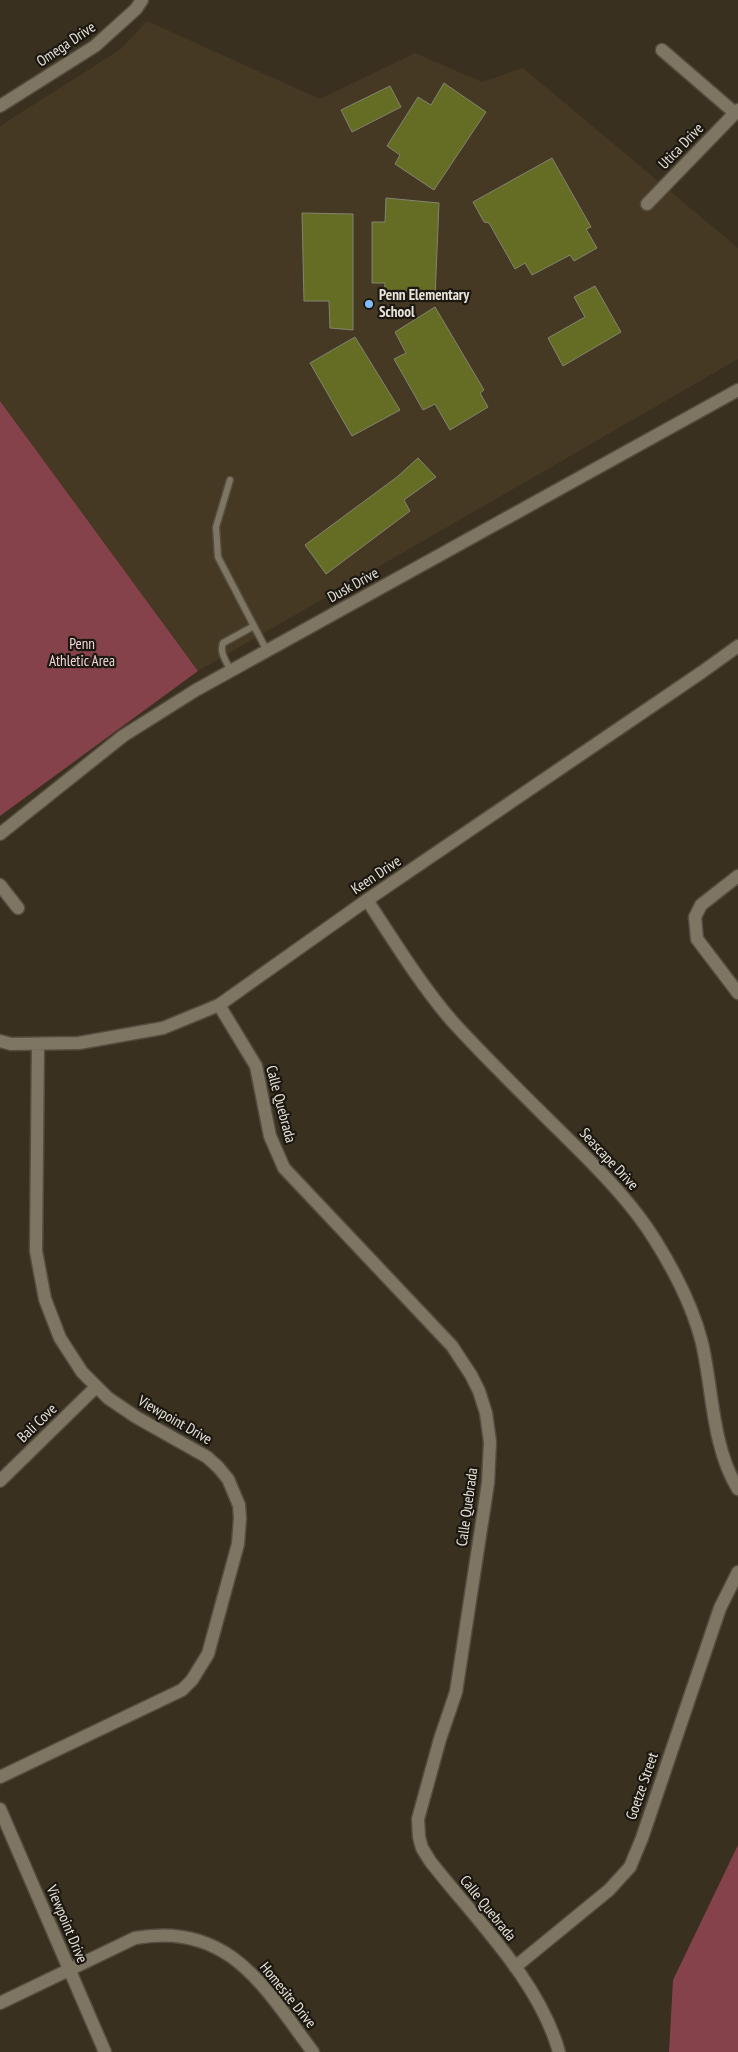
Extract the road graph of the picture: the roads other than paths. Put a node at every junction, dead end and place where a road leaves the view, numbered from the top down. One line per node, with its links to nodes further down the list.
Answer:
1 (142, 0): 3 (street, Omega Drive)
2 (662, 50): 4 (street)
3 (0, 106)
4 (737, 111): 5 (street, Utica Drive)
5 (647, 204)
6 (738, 390): 10 (street, Dusk Drive)
7 (230, 480): 8 (lane)
8 (254, 626): 10 (lane); 11 (lane)
9 (738, 646): 15 (street, Keen Drive)
10 (267, 651): 11 (street, Dusk Drive)
11 (231, 671): 12 (street, Dusk Drive)
12 (0, 834)
13 (738, 876): 17 (street)
14 (0, 885): 16 (street)
15 (367, 900): 18 (street, Keen Drive); 23 (street, Seascape Drive)
16 (18, 908)
17 (738, 993)
18 (219, 1005): 20 (street, Keen Drive); 27 (street, Calle Quebrada)
19 (0, 1041): 20 (street, Keen Drive)
20 (38, 1044): 21 (street, Viewpoint Drive)
21 (96, 1387): 22 (street, Bali Cove); 25 (street, Viewpoint Drive)
22 (0, 1481)
23 (738, 1489)
24 (738, 1572): 27 (street, Goetze Street)
25 (0, 1776)
26 (0, 1809): 28 (street, Viewpoint Drive)
27 (515, 1967): 32 (street, Calle Quebrada)
28 (69, 1969): 29 (street, Homesite Drive); 30 (street, Viewpoint Drive); 31 (street, Homesite Drive)
29 (0, 2002)
30 (105, 2052)
31 (313, 2052)
32 (559, 2052)

